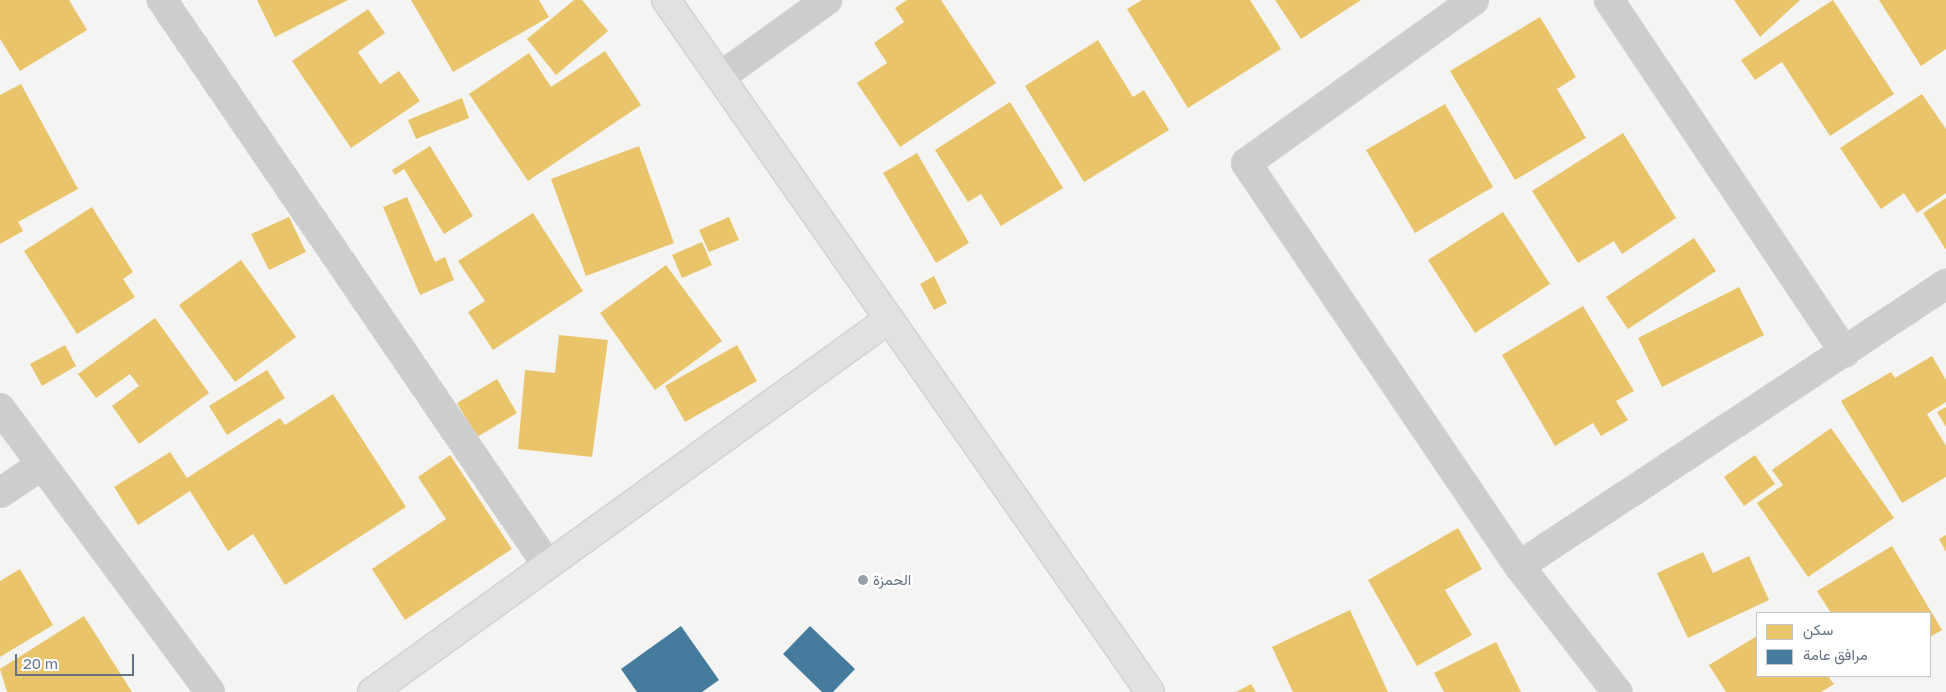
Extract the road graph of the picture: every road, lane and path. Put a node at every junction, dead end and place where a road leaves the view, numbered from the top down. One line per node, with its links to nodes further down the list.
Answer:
1 (162, 0): 13 (street)
2 (666, 0): 6 (street)
3 (827, 0): 6 (street)
4 (1474, 0): 14 (street)
5 (1609, 0): 9 (street)
6 (720, 78): 8 (street)
7 (1946, 284): 9 (street)
8 (889, 319): 13 (street); 17 (street)
9 (1845, 352): 14 (street)
10 (0, 408): 11 (street)
11 (42, 465): 12 (street); 15 (street)
12 (0, 493)
13 (546, 563): 16 (street)
14 (1519, 566): 18 (street)
15 (210, 692)
16 (372, 692)
17 (1150, 692)
18 (1617, 692)

